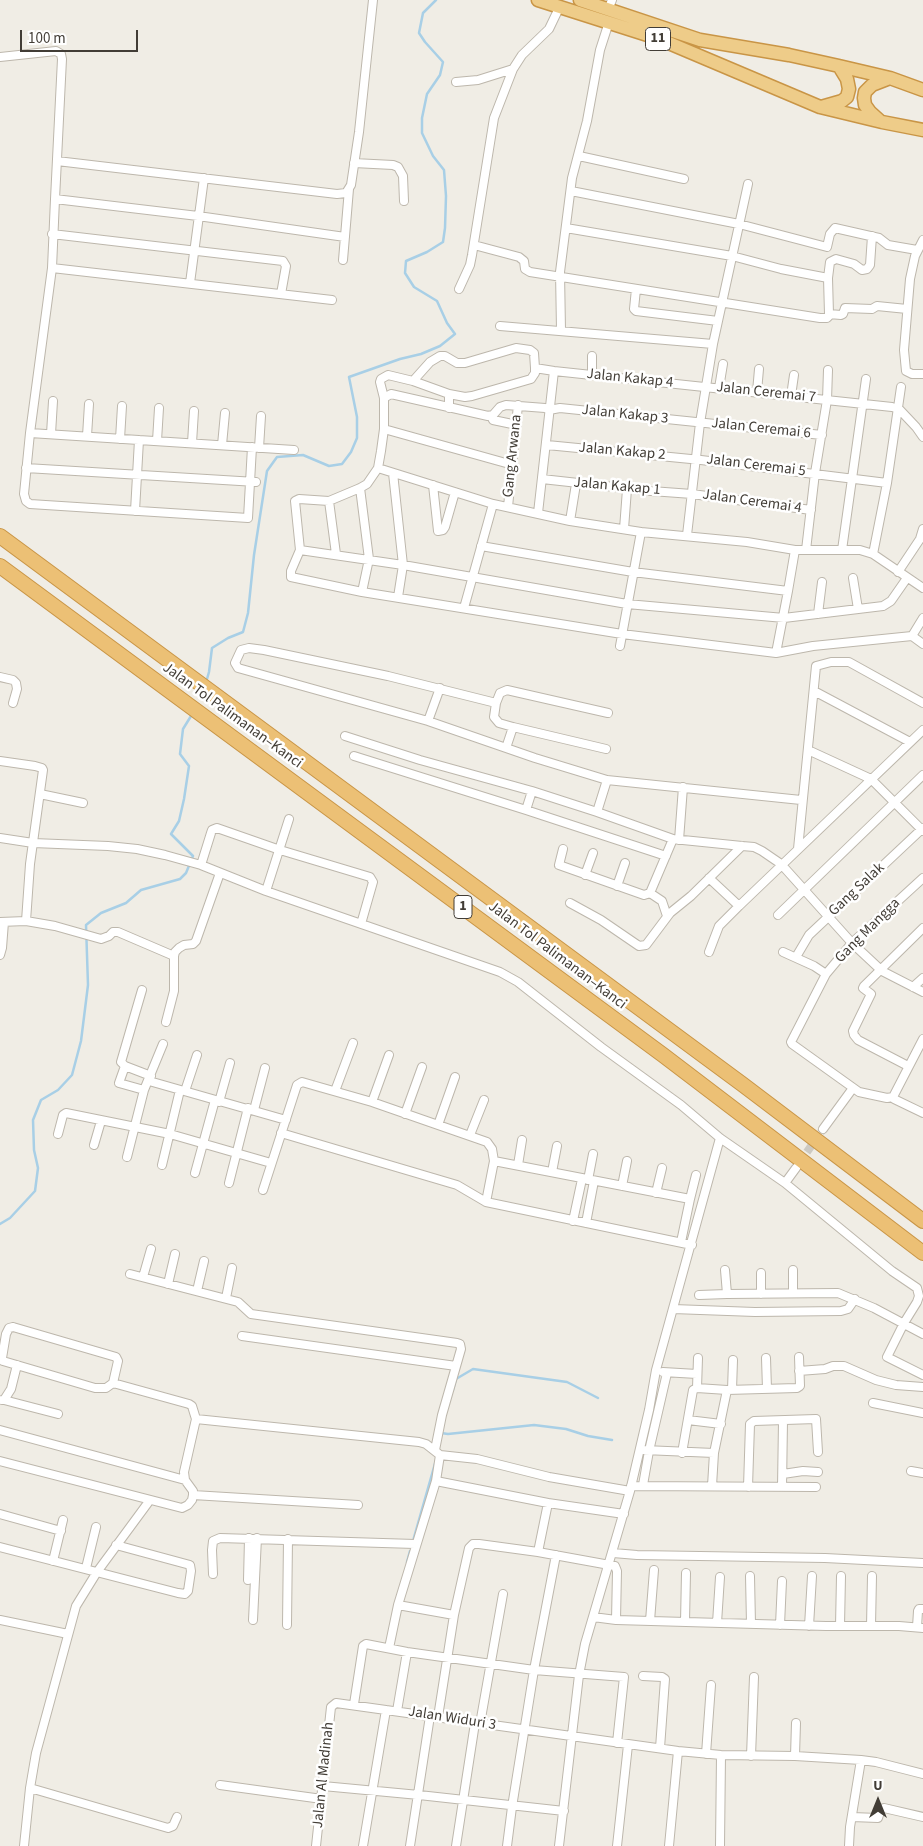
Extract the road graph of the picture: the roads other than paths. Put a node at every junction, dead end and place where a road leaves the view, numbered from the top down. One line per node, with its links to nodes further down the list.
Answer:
1 (373, 0): 17 (street)
2 (538, 0): 4 (highway, 11)
3 (580, 0): 5 (highway, 11)
4 (560, 6): 5 (highway, 11); 8 (street)
5 (610, 11): 7 (highway, 11); 12 (highway, 11); 15 (street)
6 (0, 57): 16 (street)
7 (839, 66): 9 (highway, 11); 12 (highway)
8 (512, 69): 10 (street); 32 (street)
9 (890, 78): 11 (highway, 11); 13 (highway)
10 (456, 82)
11 (923, 90)
12 (820, 107): 13 (highway, 11)
13 (882, 122): 14 (highway, 11)
14 (923, 130)
15 (579, 156): 19 (street); 22 (street)
16 (57, 161): 18 (street); 23 (street)
17 (354, 163): 21 (street); 24 (street)
18 (204, 178): 21 (street); 25 (street)
19 (684, 179)
20 (748, 184): 26 (street)
21 (349, 189): 30 (street)
22 (571, 190): 26 (street); 27 (street)
23 (55, 200): 25 (street); 28 (street)
24 (404, 201)
25 (198, 216): 30 (street); 34 (street)
26 (739, 224): 33 (street); 36 (street)
27 (566, 228): 36 (street); 40 (street)
28 (52, 234): 34 (street); 39 (street)
29 (872, 236): 33 (street); 35 (street); 38 (street)
30 (345, 237): 37 (street)
31 (923, 240): 35 (street)
32 (474, 245): 40 (street); 43 (street)
33 (827, 247): 38 (street)
34 (194, 250): 42 (street); 45 (street)
35 (918, 255): 48 (street)
36 (732, 256): 41 (street); 47 (street)
37 (343, 260)
38 (832, 261): 41 (street)
39 (52, 268): 42 (street); 89 (street)
40 (560, 277): 44 (street); 52 (street)
41 (828, 278): 49 (street)
42 (190, 283): 45 (street)
43 (459, 289)
44 (636, 289): 47 (street); 50 (street)
45 (281, 294): 46 (street)
46 (332, 300)
47 (722, 302): 49 (street); 50 (street)
48 (907, 309): 49 (street); 60 (street)
49 (831, 314)
50 (718, 321): 53 (street)
51 (500, 326): 52 (street)
52 (561, 330): 53 (street)
53 (713, 344): 65 (street)
54 (592, 356): 61 (street)
55 (723, 364): 67 (street)
56 (535, 368): 59 (street, Jalan Kakap 4); 64 (street); 69 (street)
57 (759, 369): 68 (street)
58 (828, 370): 72 (street)
59 (554, 371): 61 (street, Jalan Kakap 4); 80 (street)
60 (923, 374)
61 (592, 375): 65 (street, Jalan Kakap 4)
62 (794, 375): 70 (street)
63 (866, 379): 74 (street)
64 (413, 381): 69 (street); 71 (street)
65 (706, 387): 67 (street, Jalan Ceremai 7); 86 (street)
66 (901, 387): 81 (street)
67 (719, 388): 68 (street, Jalan Ceremai 7)
68 (758, 392): 70 (street, Jalan Ceremai 7)
69 (449, 394): 79 (street)
70 (791, 396): 72 (street, Jalan Ceremai 7)
71 (384, 398): 79 (street); 88 (street)
72 (827, 400): 74 (street, Jalan Ceremai 7); 91 (street)
73 (53, 401): 90 (street)
74 (863, 403): 81 (street, Jalan Ceremai 7); 110 (street)
75 (89, 404): 92 (street)
76 (518, 405): 80 (street, Jalan Kakap 3); 85 (street); 87 (street, Gang Arwana)
77 (122, 406): 94 (street)
78 (159, 408): 96 (street)
79 (449, 408): 85 (street)
80 (550, 410): 86 (street, Jalan Kakap 3); 98 (street)
81 (899, 410): 93 (street); 113 (street)
82 (194, 411): 97 (street)
83 (224, 413): 99 (street)
84 (261, 416): 100 (street)
85 (491, 416): 87 (street)
86 (700, 423): 91 (street, Jalan Ceremai 6); 102 (street)
87 (517, 425): 103 (street, Gang Arwana)
88 (384, 429): 103 (street); 105 (street)
89 (30, 433): 90 (street); 104 (street)
90 (51, 434): 92 (street)
91 (822, 435): 107 (street)
92 (87, 436): 94 (street)
93 (923, 437)
94 (120, 439): 95 (street)
95 (139, 440): 96 (street); 108 (street)
96 (156, 441): 97 (street)
97 (192, 443): 99 (street)
98 (547, 445): 102 (street, Jalan Kakap 2); 109 (street)
99 (222, 446): 100 (street)
100 (256, 448): 101 (street); 111 (street)
101 (294, 450)
102 (697, 459): 107 (street, Jalan Ceremai 5); 118 (street)
103 (513, 465): 121 (street, Gang Arwana)
104 (26, 468): 108 (street); 123 (street)
105 (378, 468): 106 (street); 115 (street)
106 (393, 473): 114 (street); 139 (street)
107 (815, 473): 110 (street, Jalan Ceremai 5); 122 (street)
108 (137, 475): 111 (street); 123 (street)
109 (542, 479): 112 (street, Jalan Kakap 1); 124 (street)
110 (852, 480): 113 (street, Jalan Ceremai 5); 135 (street)
111 (253, 482): 123 (street)
112 (576, 484): 116 (street, Jalan Kakap 1); 125 (street)
113 (887, 484): 137 (street)
114 (433, 485): 117 (street); 117 (street)
115 (360, 488): 119 (street); 138 (street)
116 (627, 489): 118 (street, Jalan Kakap 1); 126 (street)
117 (455, 492): 120 (street)
118 (692, 494): 122 (street, Jalan Ceremai 4); 129 (street)
119 (328, 502): 132 (street); 136 (street)
120 (493, 504): 121 (street); 131 (street)
121 (508, 507): 124 (street)
122 (811, 510): 134 (street)
123 (135, 511)
124 (538, 513): 125 (street)
125 (570, 520): 126 (street)
126 (624, 529): 128 (street)
127 (923, 529): 142 (street)
128 (641, 532): 129 (street); 141 (street)
129 (687, 535): 133 (street)
130 (0, 536): 295 (highway, Jalan Tol Palimanan–Kanci / 1)
131 (481, 546): 141 (street); 143 (street)
132 (300, 550): 136 (street); 149 (street)
133 (795, 550): 134 (street); 148 (street)
134 (806, 550): 135 (street)
135 (842, 550): 137 (street)
136 (336, 554): 138 (street)
137 (874, 554): 142 (street)
138 (369, 560): 139 (street); 149 (street)
139 (403, 565): 143 (street); 150 (street)
140 (0, 566): 300 (highway, Jalan Tol Palimanan–Kanci / 1)
141 (633, 572): 148 (street); 151 (street)
142 (898, 572): 145 (street)
143 (472, 578): 151 (street); 152 (street)
144 (853, 578): 153 (street)
145 (907, 578): 147 (street); 153 (street)
146 (822, 582): 154 (street)
147 (923, 588)
148 (788, 591): 155 (street)
149 (362, 592): 150 (street)
150 (398, 597): 152 (street)
151 (627, 604): 155 (street); 157 (street)
152 (464, 608): 157 (street)
153 (858, 609): 154 (street)
154 (818, 614): 155 (street)
155 (784, 618): 161 (street)
156 (923, 618): 158 (street)
157 (622, 634): 160 (street); 161 (street)
158 (912, 636): 159 (street); 161 (street)
159 (923, 644)
160 (620, 646)
161 (776, 653)
162 (0, 677): 167 (street)
163 (440, 688): 165 (street); 169 (street); 169 (street)
164 (814, 691): 166 (street); 173 (street); 176 (street)
165 (496, 702): 168 (street); 170 (street)
166 (923, 703)
167 (14, 704)
168 (608, 713)
169 (428, 721): 174 (street)
170 (513, 727): 174 (street); 175 (street)
171 (923, 730): 173 (street)
172 (345, 736): 177 (street)
173 (910, 742): 182 (street)
174 (506, 748): 183 (street)
175 (606, 749)
176 (808, 750): 182 (street); 187 (street)
177 (392, 751): 180 (street); 185 (street)
178 (354, 756): 180 (street)
179 (0, 761): 186 (street)
180 (388, 767): 190 (street)
181 (923, 775): 188 (street)
182 (871, 779): 188 (street); 199 (street)
183 (607, 780): 184 (street); 191 (street)
184 (683, 788): 187 (street); 195 (street)
185 (532, 791): 190 (street); 191 (street)
186 (40, 794): 189 (street); 196 (street)
187 (801, 800): 199 (street)
188 (894, 802): 193 (street); 211 (street)
189 (83, 803)
190 (526, 810): 202 (street)
191 (597, 812): 195 (street)
192 (290, 819): 200 (street)
193 (922, 830): 218 (street, Gang Salak)
194 (0, 838): 196 (street)
195 (676, 840): 197 (street); 202 (street)
196 (33, 843): 204 (street); 219 (street)
197 (742, 846): 205 (street); 208 (street)
198 (563, 849): 207 (street)
199 (798, 849): 205 (street)
200 (280, 850): 204 (street); 212 (street); 221 (street)
201 (593, 853): 207 (street)
202 (666, 856): 213 (street)
203 (625, 863): 210 (street)
204 (199, 864): 206 (street)
205 (782, 864): 211 (street); 215 (street)
206 (220, 873): 212 (street); 227 (street)
207 (585, 875): 210 (street)
208 (709, 878): 215 (street); 217 (street)
209 (923, 878): 223 (street, Gang Mangga)
210 (617, 886): 213 (street)
211 (804, 890): 216 (street); 218 (street)
212 (266, 891): 221 (street)
213 (650, 893): 217 (street)
214 (570, 903): 217 (street)
215 (738, 906): 224 (street)
216 (778, 915)
217 (667, 916)
218 (829, 917): 223 (street); 228 (street, Gang Salak)
219 (26, 921): 220 (street); 227 (street)
220 (2, 922): 226 (street)
221 (361, 924): 268 (street)
222 (923, 928): 229 (street)
223 (852, 943): 229 (street); 230 (street, Gang Mangga)
224 (709, 952)
225 (783, 952): 228 (street)
226 (0, 954)
227 (174, 956): 235 (street)
228 (796, 957): 230 (street)
229 (880, 969): 232 (street); 243 (street)
230 (826, 974): 248 (street, Gang Mangga)
231 (923, 978): 232 (street)
232 (913, 987): 234 (street)
233 (142, 990): 242 (street)
234 (923, 992)
235 (166, 1022)
236 (922, 1041): 243 (street)
237 (353, 1043): 251 (street)
238 (163, 1044): 247 (street)
239 (389, 1054): 255 (street)
240 (197, 1055): 250 (street)
241 (230, 1063): 254 (street)
242 (124, 1066): 247 (street); 249 (street)
243 (908, 1066): 252 (street)
244 (422, 1067): 258 (street)
245 (265, 1068): 256 (street)
246 (455, 1077): 261 (street)
247 (150, 1078): 249 (street); 250 (street)
248 (853, 1088): 252 (street); 263 (street)
249 (144, 1090): 262 (street)
250 (183, 1090): 254 (street); 265 (street)
251 (335, 1090): 255 (street); 259 (street)
252 (892, 1097): 257 (street)
253 (484, 1100): 267 (street)
254 (217, 1101): 256 (street); 270 (street)
255 (372, 1102): 258 (street)
256 (251, 1109): 259 (street); 273 (street)
257 (923, 1112)
258 (405, 1114): 261 (street)
259 (286, 1120): 266 (street)
260 (101, 1121): 262 (street); 264 (street); 271 (street)
261 (438, 1125): 267 (street)
262 (135, 1128): 265 (street); 275 (street)
263 (823, 1130)
264 (58, 1134)
265 (170, 1134): 270 (street); 279 (street)
266 (281, 1134): 278 (street); 293 (street)
267 (470, 1135): 277 (street)
268 (720, 1138): 288 (street); 298 (street)
269 (522, 1140): 280 (street)
270 (203, 1143): 273 (street); 284 (street)
271 (94, 1145)
272 (557, 1146): 283 (street)
273 (236, 1152): 278 (street); 287 (street)
274 (593, 1154): 286 (street)
275 (127, 1157)
276 (627, 1160): 289 (street)
277 (494, 1161): 280 (street); 293 (street)
278 (271, 1163): 290 (street)
279 (162, 1166)
280 (518, 1166): 283 (street)
281 (662, 1168): 291 (street)
282 (796, 1168): 288 (street)
283 (552, 1172): 286 (street)
284 (195, 1173)
285 (696, 1174): 292 (street)
286 (588, 1180): 289 (street); 294 (street); 296 (street)
287 (229, 1183)
288 (785, 1183): 319 (street)
289 (622, 1186): 291 (street)
290 (262, 1190)
291 (656, 1193): 292 (street)
292 (690, 1200): 297 (street)
293 (486, 1202): 294 (street)
294 (573, 1221): 296 (street)
295 (923, 1221)
296 (586, 1223): 297 (street)
297 (681, 1242): 298 (street)
298 (692, 1245): 317 (street)
299 (151, 1249): 308 (street)
300 (923, 1253)
301 (175, 1254): 309 (street)
302 (204, 1261): 310 (street)
303 (232, 1268): 315 (street)
304 (725, 1270): 312 (street)
305 (793, 1270): 311 (street)
306 (761, 1273): 313 (street)
307 (130, 1274): 308 (street)
308 (143, 1278): 309 (street)
309 (168, 1284): 310 (street)
310 (197, 1291): 315 (street)
311 (793, 1293): 313 (street); 316 (street)
312 (727, 1294): 313 (street); 314 (street)
313 (758, 1294): 318 (street)
314 (699, 1295)
315 (226, 1298): 327 (street)
316 (855, 1299): 318 (street); 319 (street)
317 (673, 1309): 318 (street); 328 (street)
318 (755, 1312)
319 (904, 1324): 320 (street); 332 (street)
320 (923, 1334)
321 (242, 1336): 327 (street)
322 (698, 1358): 331 (street)
323 (766, 1358): 336 (street)
324 (799, 1358): 329 (street)
325 (733, 1360): 337 (street)
326 (18, 1365): 333 (street); 333 (street); 338 (street)
327 (456, 1366): 349 (street)
328 (656, 1370): 330 (street); 347 (street)
329 (800, 1372): 334 (street); 336 (street)
330 (667, 1373): 331 (street); 348 (street)
331 (698, 1374): 335 (street)
332 (923, 1374)
333 (113, 1383): 342 (street)
334 (923, 1387)
335 (698, 1388): 337 (street); 343 (street)
336 (767, 1389): 337 (street)
337 (729, 1390): 345 (street)
338 (2, 1400): 341 (street)
339 (873, 1403): 340 (street)
340 (923, 1413)
341 (58, 1414)
342 (196, 1418): 349 (street); 358 (street)
343 (688, 1420): 345 (street); 351 (street)
344 (783, 1421): 350 (street); 357 (street); 362 (street)
345 (720, 1424): 352 (street)
346 (0, 1431): 358 (street)
347 (639, 1450): 348 (street); 365 (street)
348 (649, 1451): 351 (street); 360 (street)
349 (438, 1452): 359 (street); 365 (street)
350 (818, 1452)
351 (682, 1453): 352 (street)
352 (714, 1453): 361 (street)
353 (0, 1461): 367 (street)
354 (911, 1471): 356 (street)
355 (818, 1472): 357 (street)
356 (923, 1473)
357 (783, 1474): 363 (street)
358 (184, 1480): 366 (street)
359 (436, 1481): 368 (street); 377 (street)
360 (643, 1485): 361 (street); 365 (street)
361 (712, 1486): 362 (street)
362 (748, 1487): 363 (street)
363 (782, 1487): 364 (street)
364 (816, 1487)
365 (631, 1488): 371 (street)
366 (193, 1495): 367 (street); 369 (street)
367 (150, 1500): 378 (street)
368 (548, 1502): 371 (street); 380 (street)
369 (358, 1505)
370 (0, 1514): 374 (street)
371 (624, 1514): 381 (street)
372 (63, 1520): 374 (street)
373 (96, 1527): 386 (street)
374 (61, 1531): 383 (street)
375 (253, 1538): 376 (street); 390 (street); 396 (street); 404 (street)
376 (288, 1539): 377 (street); 410 (street)
377 (416, 1544): 399 (street)
378 (116, 1545): 388 (street); 388 (street)
379 (0, 1547): 383 (street)
380 (538, 1552): 382 (street); 401 (street)
381 (613, 1553): 384 (street); 385 (street)
382 (556, 1555): 385 (street); 421 (street)
383 (53, 1561): 386 (street)
384 (923, 1563)
385 (608, 1565): 402 (street); 405 (street)
386 (86, 1568): 388 (street)
387 (654, 1570): 406 (street)
388 (97, 1572): 416 (street)
389 (686, 1572): 407 (street)
390 (213, 1574)
391 (750, 1576): 409 (street)
392 (812, 1576): 412 (street)
393 (842, 1576): 413 (street)
394 (872, 1576): 414 (street)
395 (720, 1577): 408 (street)
396 (248, 1580)
397 (782, 1581): 411 (street)
398 (503, 1594): 420 (street)
399 (398, 1605): 401 (street); 417 (street)
400 (923, 1609): 415 (street)
401 (454, 1615): 419 (street)
402 (593, 1617): 405 (street); 422 (street)
403 (0, 1620): 416 (street)
404 (253, 1620)
405 (616, 1620): 406 (street)
406 (650, 1621): 407 (street)
407 (685, 1622): 408 (street)
408 (717, 1623): 409 (street)
409 (751, 1624): 411 (street)
410 (287, 1625)
411 (780, 1625): 412 (street)
412 (810, 1626): 413 (street)
413 (840, 1626): 414 (street)
414 (871, 1626): 415 (street)
415 (920, 1628)
416 (68, 1634): 447 (street)
417 (389, 1648): 418 (street); 427 (street)
418 (407, 1652): 419 (street); 429 (street)
419 (447, 1657): 420 (street); 430 (street)
420 (491, 1662): 421 (street); 432 (street)
421 (534, 1670): 422 (street); 433 (street)
422 (579, 1674): 434 (street); 435 (street)
423 (643, 1676): 437 (street)
424 (754, 1677): 441 (street)
425 (711, 1684): 439 (street)
426 (333, 1704): 427 (street, Jalan Widuri 3); 446 (street, Jalan Al Madinah)
427 (354, 1704): 428 (street, Jalan Widuri 3)
428 (386, 1710): 429 (street, Jalan Widuri 3); 448 (street)
429 (398, 1711): 430 (street, Jalan Widuri 3)
430 (434, 1717): 432 (street, Jalan Widuri 3); 449 (street)
431 (796, 1723): 442 (street)
432 (477, 1724): 433 (street, Jalan Widuri 3); 451 (street)
433 (525, 1730): 434 (street, Jalan Widuri 3); 452 (street)
434 (571, 1736): 435 (street, Jalan Widuri 3); 453 (street)
435 (617, 1743): 436 (street, Jalan Widuri 3)
436 (628, 1745): 437 (street, Jalan Widuri 3); 464 (street)
437 (660, 1748): 438 (street, Jalan Widuri 3)
438 (678, 1751): 439 (street, Jalan Widuri 3); 465 (street)
439 (706, 1754): 440 (street, Jalan Widuri 3)
440 (721, 1755): 441 (street, Jalan Widuri 3); 466 (street)
441 (751, 1756): 442 (street, Jalan Widuri 3)
442 (794, 1756): 443 (street, Jalan Widuri 3)
443 (861, 1760): 444 (street, Jalan Widuri 3); 455 (street)
444 (923, 1774)
445 (220, 1785): 450 (street)
446 (324, 1786): 448 (street); 450 (street, Jalan Al Madinah)
447 (30, 1788): 454 (street); 457 (street)
448 (372, 1791): 449 (street); 459 (street)
449 (419, 1795): 451 (street); 460 (street)
450 (322, 1799): 458 (street, Jalan Al Madinah)
451 (462, 1800): 452 (street); 461 (street)
452 (512, 1806): 453 (street); 462 (street)
453 (564, 1811): 463 (street)
454 (177, 1817)
455 (852, 1817): 456 (street); 467 (street)
456 (923, 1817)
457 (24, 1846)
458 (316, 1846)
459 (363, 1846)
460 (410, 1846)
461 (456, 1846)
462 (507, 1846)
463 (560, 1846)
464 (617, 1846)
465 (669, 1846)
466 (720, 1846)
467 (849, 1846)

